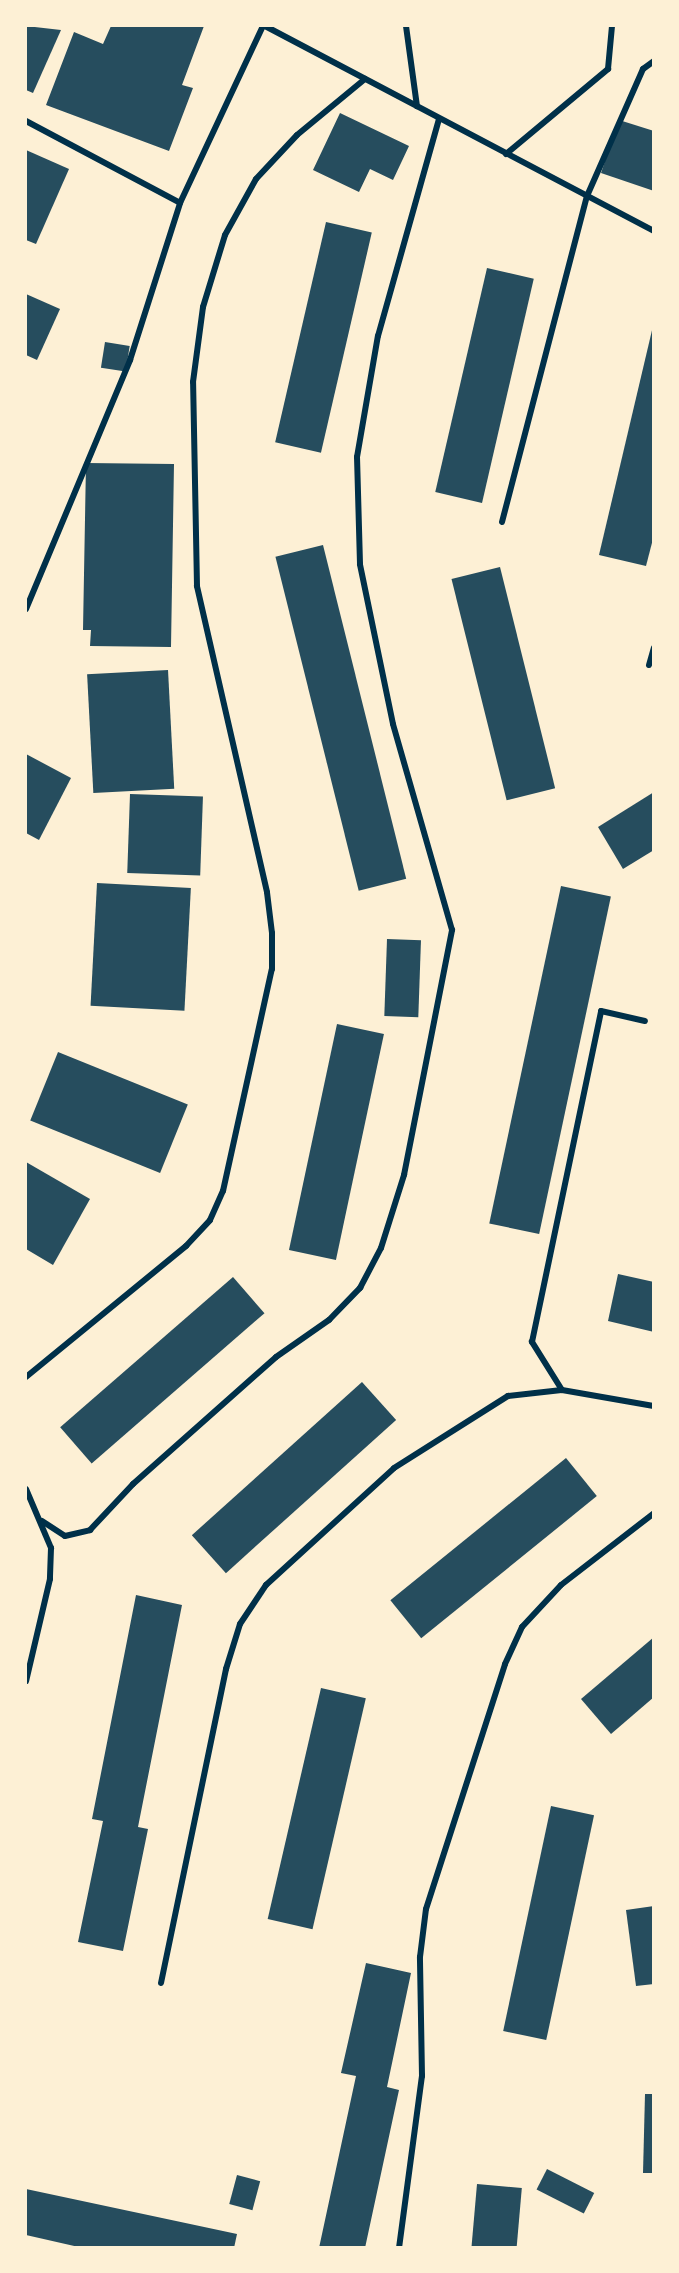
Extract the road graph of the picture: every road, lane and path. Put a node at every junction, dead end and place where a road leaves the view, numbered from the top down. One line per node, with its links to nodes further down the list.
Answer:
1 (264, 26): 5 (street); 11 (street)
2 (406, 26): 6 (street)
3 (612, 26): 9 (street)
4 (654, 61): 10 (street)
5 (365, 79): 6 (street); 18 (street)
6 (417, 106): 7 (street)
7 (439, 118): 9 (street); 23 (street)
8 (26, 121): 11 (street)
9 (506, 153): 10 (street)
10 (587, 196): 12 (street); 13 (street)
11 (180, 203): 14 (street)
12 (654, 231)
13 (502, 522)
14 (26, 609)
15 (654, 648): 16 (street)
16 (649, 665)
17 (645, 1021): 19 (street)
18 (26, 1377)
19 (562, 1390): 20 (street); 25 (street)
20 (654, 1406)
21 (26, 1489): 23 (street)
22 (654, 1513): 26 (street)
23 (42, 1521): 24 (street)
24 (26, 1681)
25 (161, 1983)
26 (399, 2247)

